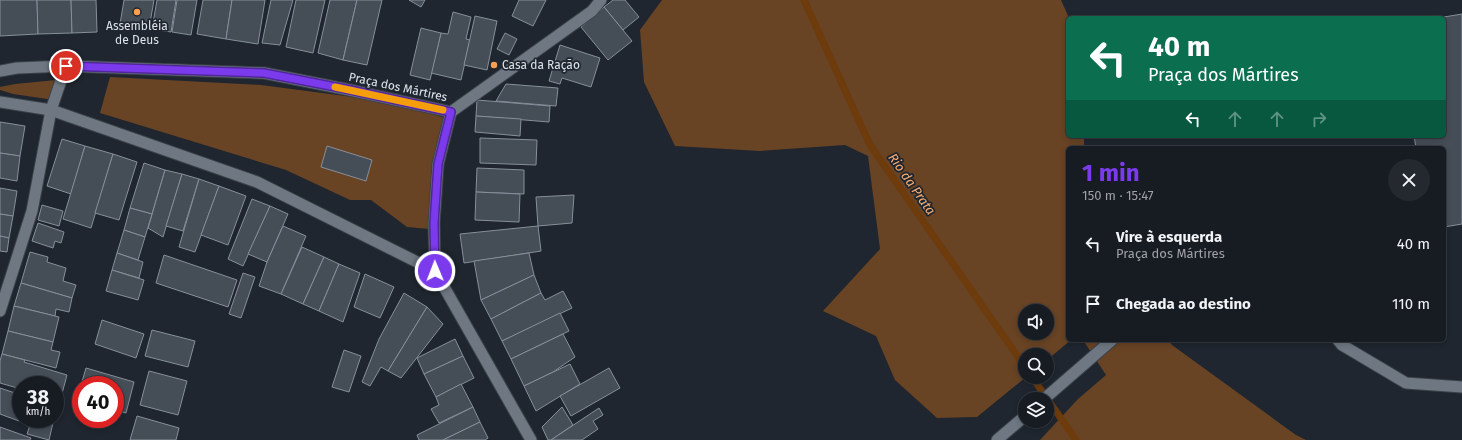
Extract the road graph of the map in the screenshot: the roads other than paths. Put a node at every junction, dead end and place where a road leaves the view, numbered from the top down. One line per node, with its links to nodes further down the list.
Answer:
1 (601, 0): 6 (street)
2 (66, 66): 3 (street, Praça dos Mártires); 5 (street); 6 (street, Praça dos Mártires)
3 (0, 71)
4 (0, 102): 5 (street)
5 (51, 110): 7 (street); 8 (street)
6 (451, 112): 7 (street, Praça dos Mártires)
7 (435, 271): 14 (street)
8 (0, 311)
9 (1110, 342): 12 (street)
10 (1340, 342): 11 (street)
11 (1462, 387)
12 (1052, 392)
13 (1018, 422): 15 (street)
14 (531, 440)
15 (997, 440)

